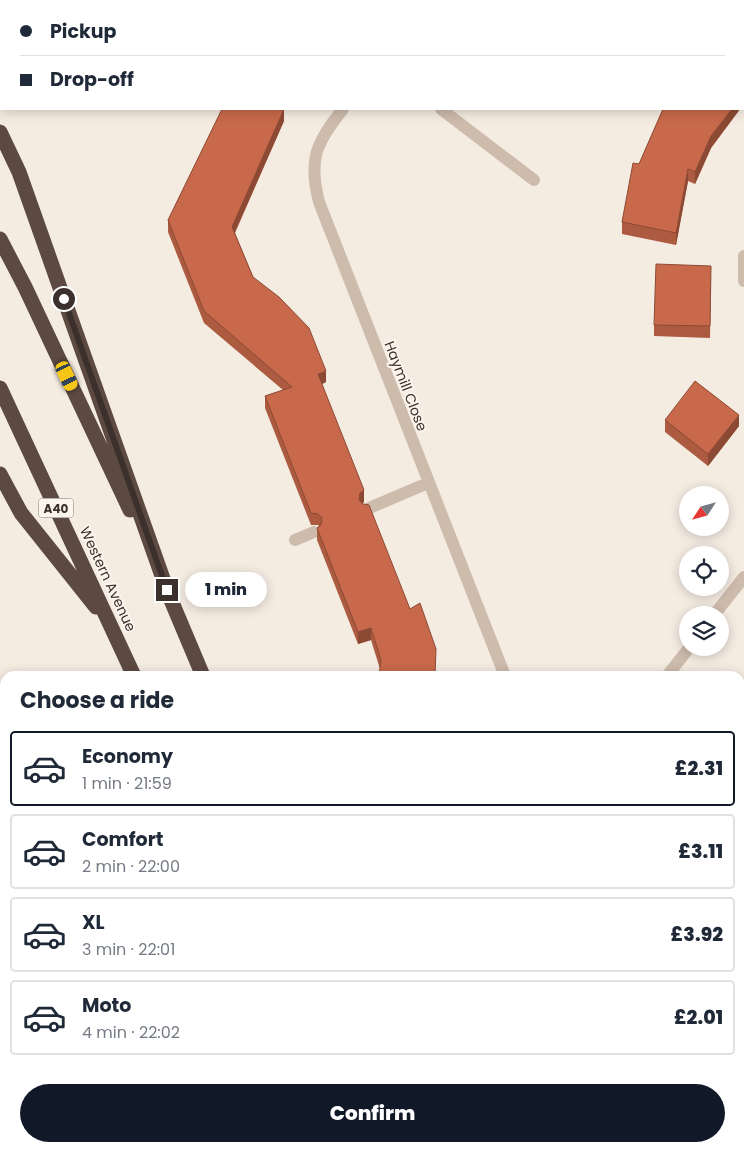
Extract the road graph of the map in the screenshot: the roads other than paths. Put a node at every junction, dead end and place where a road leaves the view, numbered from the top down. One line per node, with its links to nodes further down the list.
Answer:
1 (342, 110): 10 (street, Haymill Close)
2 (443, 110): 4 (street)
3 (0, 132): 15 (highway)
4 (534, 180)
5 (0, 239): 15 (highway)
6 (744, 256): 7 (street)
7 (744, 281)
8 (0, 388): 17 (highway, Western Avenue / A40)
9 (0, 474): 17 (highway, A40)
10 (428, 483): 11 (street); 21 (street, Haymill Close)
11 (367, 509)
12 (314, 532): 13 (street)
13 (295, 540)
14 (744, 577): 16 (street)
15 (167, 590): 20 (highway)
16 (721, 606)
17 (112, 628): 19 (highway, Western Avenue / A40)
18 (683, 656): 22 (street)
19 (132, 671)
20 (201, 671)
21 (503, 671)
22 (671, 671)

